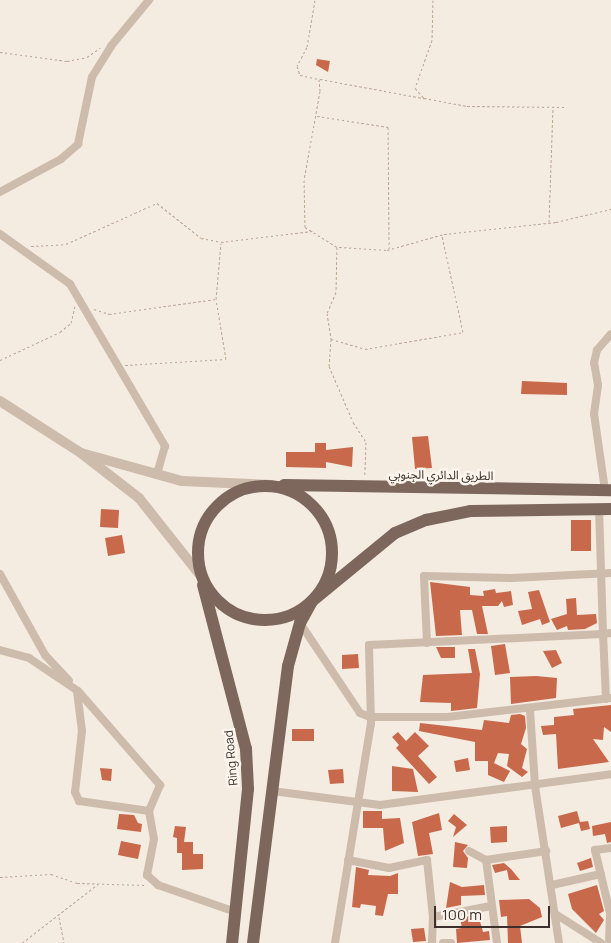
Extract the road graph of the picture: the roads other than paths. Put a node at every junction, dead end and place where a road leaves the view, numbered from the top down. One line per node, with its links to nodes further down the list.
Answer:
1 (149, 0): 2 (street)
2 (0, 192)
3 (0, 234): 7 (street)
4 (611, 334): 9 (street)
5 (0, 401): 6 (street)
6 (81, 453): 7 (street); 14 (street)
7 (157, 474): 8 (street)
8 (270, 485): 9 (main road, الطريق الدائري الجنوبي); 14 (main road); 15 (main road)
9 (608, 490)
10 (605, 509): 11 (street); 15 (main road)
11 (601, 573): 12 (street); 17 (street); 18 (street)
12 (611, 573)
13 (0, 574): 20 (street)
14 (200, 575): 15 (main road); 37 (main road, Ring Road)
15 (312, 601): 16 (main road)
16 (300, 623): 23 (street); 26 (main road)
17 (607, 634): 18 (street); 21 (street)
18 (428, 643): 23 (street)
19 (0, 650): 20 (street)
20 (77, 690): 28 (street); 28 (street)
21 (608, 699): 22 (street)
22 (530, 710): 23 (street); 25 (street)
23 (370, 717): 27 (street)
24 (611, 774): 25 (street)
25 (535, 786): 27 (street); 30 (street)
26 (272, 791): 27 (street); 41 (main road)
27 (357, 802): 32 (street)
28 (149, 810): 37 (street)
29 (611, 848): 34 (street)
30 (546, 851): 33 (street); 35 (street)
31 (469, 852): 33 (street)
32 (348, 860): 39 (street); 42 (street)
33 (486, 860): 36 (street)
34 (601, 874): 35 (street); 49 (street)
35 (552, 885): 38 (street)
36 (491, 906): 39 (street); 46 (street)
37 (236, 912): 40 (main road, Ring Road)
38 (557, 915): 47 (street); 48 (street)
39 (433, 917): 43 (street)
40 (232, 943)
41 (253, 943)
42 (335, 943)
43 (432, 943)
44 (443, 943): 45 (street)
45 (451, 943)
46 (497, 943)
47 (559, 943)
48 (601, 943)
49 (610, 943)

